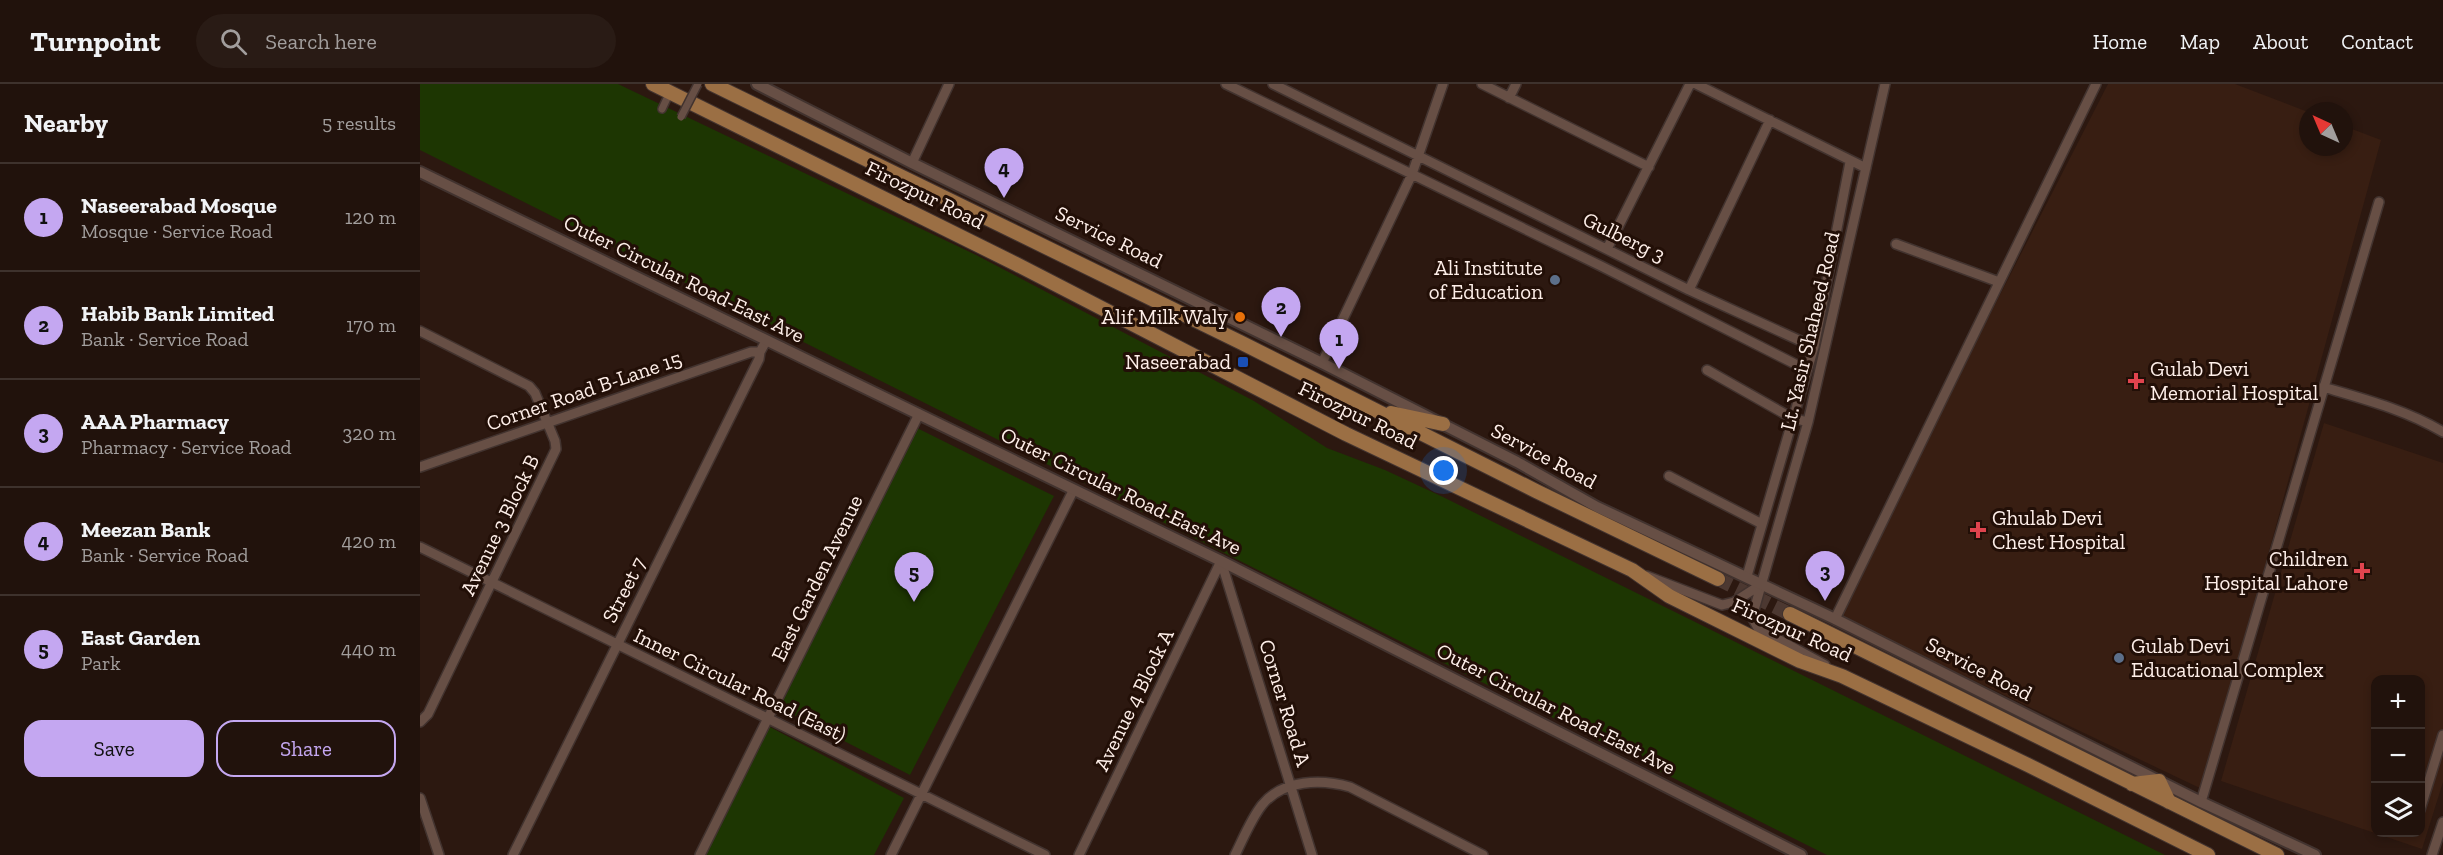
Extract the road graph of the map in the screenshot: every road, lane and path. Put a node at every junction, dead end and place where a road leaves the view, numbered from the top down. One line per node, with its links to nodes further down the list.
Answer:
1 (653, 84): 15 (main road, Firozpur Road)
2 (698, 84): 18 (street, bridge)
3 (757, 84): 22 (street, Service Road)
4 (949, 84): 22 (street)
5 (1226, 84): 26 (street)
6 (1273, 84): 20 (street, Gulberg 3)
7 (1443, 84): 20 (street)
8 (1482, 84): 16 (street)
9 (1516, 84): 16 (street)
10 (1690, 84): 23 (street)
11 (1696, 84): 19 (street)
12 (1885, 84): 24 (street, Lt. Yasir Shaheed Road)
13 (2096, 84): 30 (street)
14 (715, 85): 40 (main road, Firozpur Road)
15 (670, 92): 17 (street); 57 (main road, Firozpur Road)
16 (1509, 98): 23 (street)
17 (662, 109)
18 (681, 117)
19 (1770, 120): 21 (street); 31 (street)
20 (1420, 156): 26 (street); 29 (street, Gulberg 3)
21 (1850, 162): 24 (street); 34 (street)
22 (912, 163): 36 (street, Service Road)
23 (1649, 167): 29 (street)
24 (1866, 168): 43 (street, Lt. Yasir Shaheed Road)
25 (420, 172): 33 (street, Outer Circular Road-East Ave)
26 (1412, 174): 36 (street); 38 (street)
27 (2379, 202): 39 (street)
28 (1896, 244): 30 (street)
29 (1607, 249): 31 (street, Gulberg 3)
30 (1999, 282): 63 (street)
31 (1689, 290): 34 (street, Gulberg 3)
32 (420, 331): 44 (street, Avenue 3 Block B)
33 (766, 341): 35 (street, Street 7); 41 (street, Outer Circular Road-East Ave)
34 (1814, 347): 38 (street)
35 (760, 352): 44 (street, Corner Road B-Lane 15); 64 (street, Street 7)
36 (1322, 363): 45 (street, Service Road)
37 (1707, 370): 42 (street)
38 (1807, 370): 42 (street)
39 (2323, 387): 46 (street); 76 (street)
40 (1372, 409): 45 (main road); 59 (main road, Firozpur Road)
41 (919, 414): 49 (street, Outer Circular Road-East Ave); 66 (street, East Garden Avenue)
42 (1792, 418): 43 (street); 50 (street)
43 (1808, 422): 51 (street, Lt. Yasir Shaheed Road)
44 (548, 423): 47 (street, Corner Road B-Lane 15); 60 (street, Avenue 3 Block B)
45 (1443, 424): 58 (street, Service Road)
46 (2443, 432)
47 (420, 467)
48 (1669, 476): 52 (street)
49 (1073, 490): 56 (street, Outer Circular Road-East Ave); 72 (street)
50 (1766, 512): 51 (street); 52 (street)
51 (1782, 513): 55 (street, Lt. Yasir Shaheed Road)
52 (1762, 524): 53 (street)
53 (1758, 539): 55 (street); 58 (street)
54 (420, 547): 60 (street, Inner Circular Road (East))
55 (1772, 548): 61 (street, Lt. Yasir Shaheed Road)
56 (1221, 561): 71 (street, Corner Road A); 84 (street, Avenue 4 Block A); 88 (street, Outer Circular Road-East Ave)
57 (1632, 570): 61 (street); 65 (main road, Firozpur Road)
58 (1747, 576): 61 (street, Service Road)
59 (1718, 579)
60 (491, 582): 64 (street, Inner Circular Road (East)); 67 (street, Avenue 3 Block B)
61 (1762, 584): 63 (street, Service Road); 65 (street, Lt. Yasir Shaheed Road)
62 (1790, 614): 70 (main road, Firozpur Road)
63 (1835, 619): 69 (street, Service Road)
64 (617, 645): 66 (street, Inner Circular Road (East)); 80 (street, Street 7)
65 (1842, 676): 89 (main road, Firozpur Road)
66 (767, 719): 72 (street, Inner Circular Road (East)); 81 (street, East Garden Avenue)
67 (420, 722)
68 (2443, 735): 73 (street)
69 (2159, 781): 70 (main road); 75 (main road); 76 (street, Service Road)
70 (2132, 784): 75 (main road, Firozpur Road)
71 (1292, 786): 85 (street); 86 (street, Corner Road A); 87 (street)
72 (922, 795): 82 (street); 83 (street, Inner Circular Road (East))
73 (2425, 796)
74 (420, 798): 79 (street)
75 (2169, 802): 90 (main road, Firozpur Road)
76 (2201, 802): 91 (street, Service Road)
77 (2443, 822): 78 (street)
78 (2440, 842): 92 (street)
79 (439, 855)
80 (513, 855)
81 (700, 855)
82 (891, 855)
83 (1045, 855)
84 (1079, 855)
85 (1235, 855)
86 (1312, 855)
87 (1483, 855)
88 (1800, 855)
89 (2208, 855)
90 (2277, 855)
91 (2315, 855)
92 (2432, 855)

